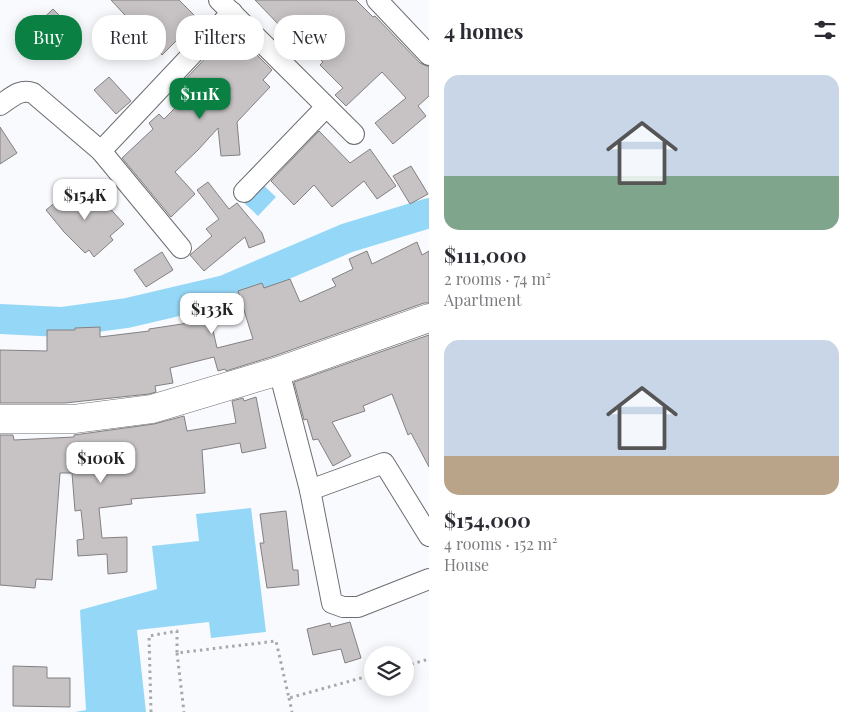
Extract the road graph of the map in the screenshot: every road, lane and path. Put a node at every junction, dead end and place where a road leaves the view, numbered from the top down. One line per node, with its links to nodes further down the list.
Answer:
1 (377, 0): 3 (street)
2 (225, 6): 5 (street); 7 (street)
3 (429, 55)
4 (0, 105): 7 (street)
5 (326, 107): 6 (street); 8 (street)
6 (354, 134)
7 (101, 151): 9 (street)
8 (244, 192)
9 (181, 248)
10 (429, 318): 11 (street)
11 (279, 371): 12 (street); 13 (street)
12 (0, 419)
13 (310, 490): 14 (street); 15 (street)
14 (429, 536)
15 (429, 578)
16 (177, 653): 20 (path); 21 (path); 22 (path)
17 (429, 659): 18 (path)
18 (414, 663)
19 (364, 677): 20 (path)
20 (288, 698): 23 (path)
21 (151, 712)
22 (184, 712)
23 (292, 712)

